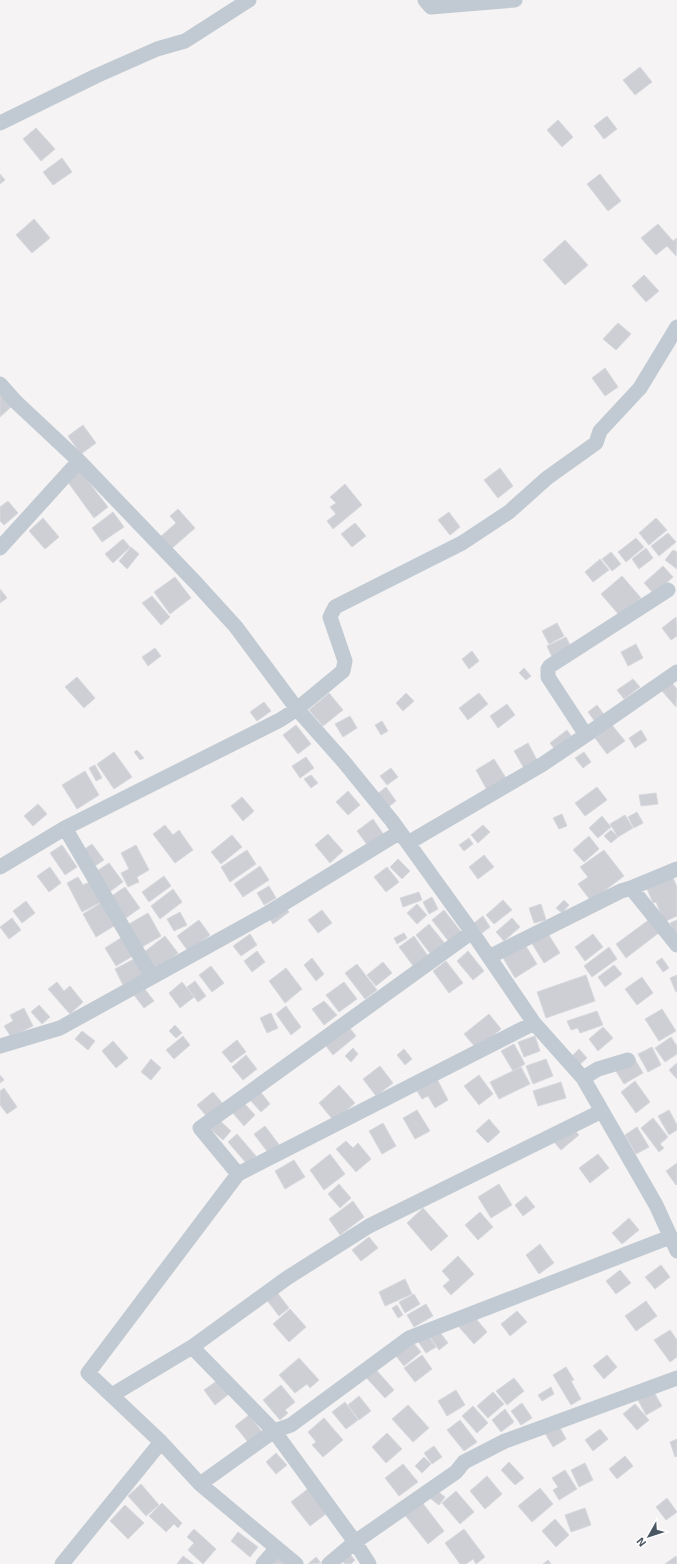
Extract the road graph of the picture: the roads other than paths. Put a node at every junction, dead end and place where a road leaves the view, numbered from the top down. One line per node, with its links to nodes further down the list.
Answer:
1 (248, 0): 4 (street)
2 (425, 0): 3 (street)
3 (515, 0)
4 (0, 123)
5 (677, 327): 11 (street)
6 (0, 384): 7 (street)
7 (79, 461): 8 (street); 11 (street)
8 (0, 548)
9 (668, 590): 12 (street)
10 (677, 672): 12 (street)
11 (297, 709): 13 (street); 14 (street)
12 (586, 735): 14 (street)
13 (65, 828): 15 (street); 21 (street)
14 (404, 838): 18 (street); 21 (street)
15 (0, 867)
16 (677, 869): 17 (street)
17 (631, 888): 19 (street); 20 (street)
18 (472, 932): 20 (street); 27 (street)
19 (677, 945)
20 (489, 957): 22 (street)
21 (152, 977): 23 (street)
22 (534, 1023): 25 (street); 27 (street)
23 (0, 1046)
24 (628, 1060): 25 (street)
25 (583, 1078): 26 (street)
26 (602, 1111): 28 (street); 30 (street)
27 (238, 1174): 32 (street)
28 (670, 1237): 29 (street); 33 (street)
29 (677, 1251)
30 (192, 1347): 32 (street); 33 (street)
31 (677, 1378): 36 (street)
32 (112, 1395): 34 (street)
33 (274, 1431): 35 (street); 36 (street)
34 (161, 1442): 35 (street); 38 (street)
35 (200, 1484): 37 (street)
36 (355, 1542): 41 (street); 42 (street)
37 (276, 1548): 39 (street); 40 (street)
38 (62, 1564)
39 (263, 1564)
40 (296, 1564)
41 (329, 1564)
42 (369, 1564)

